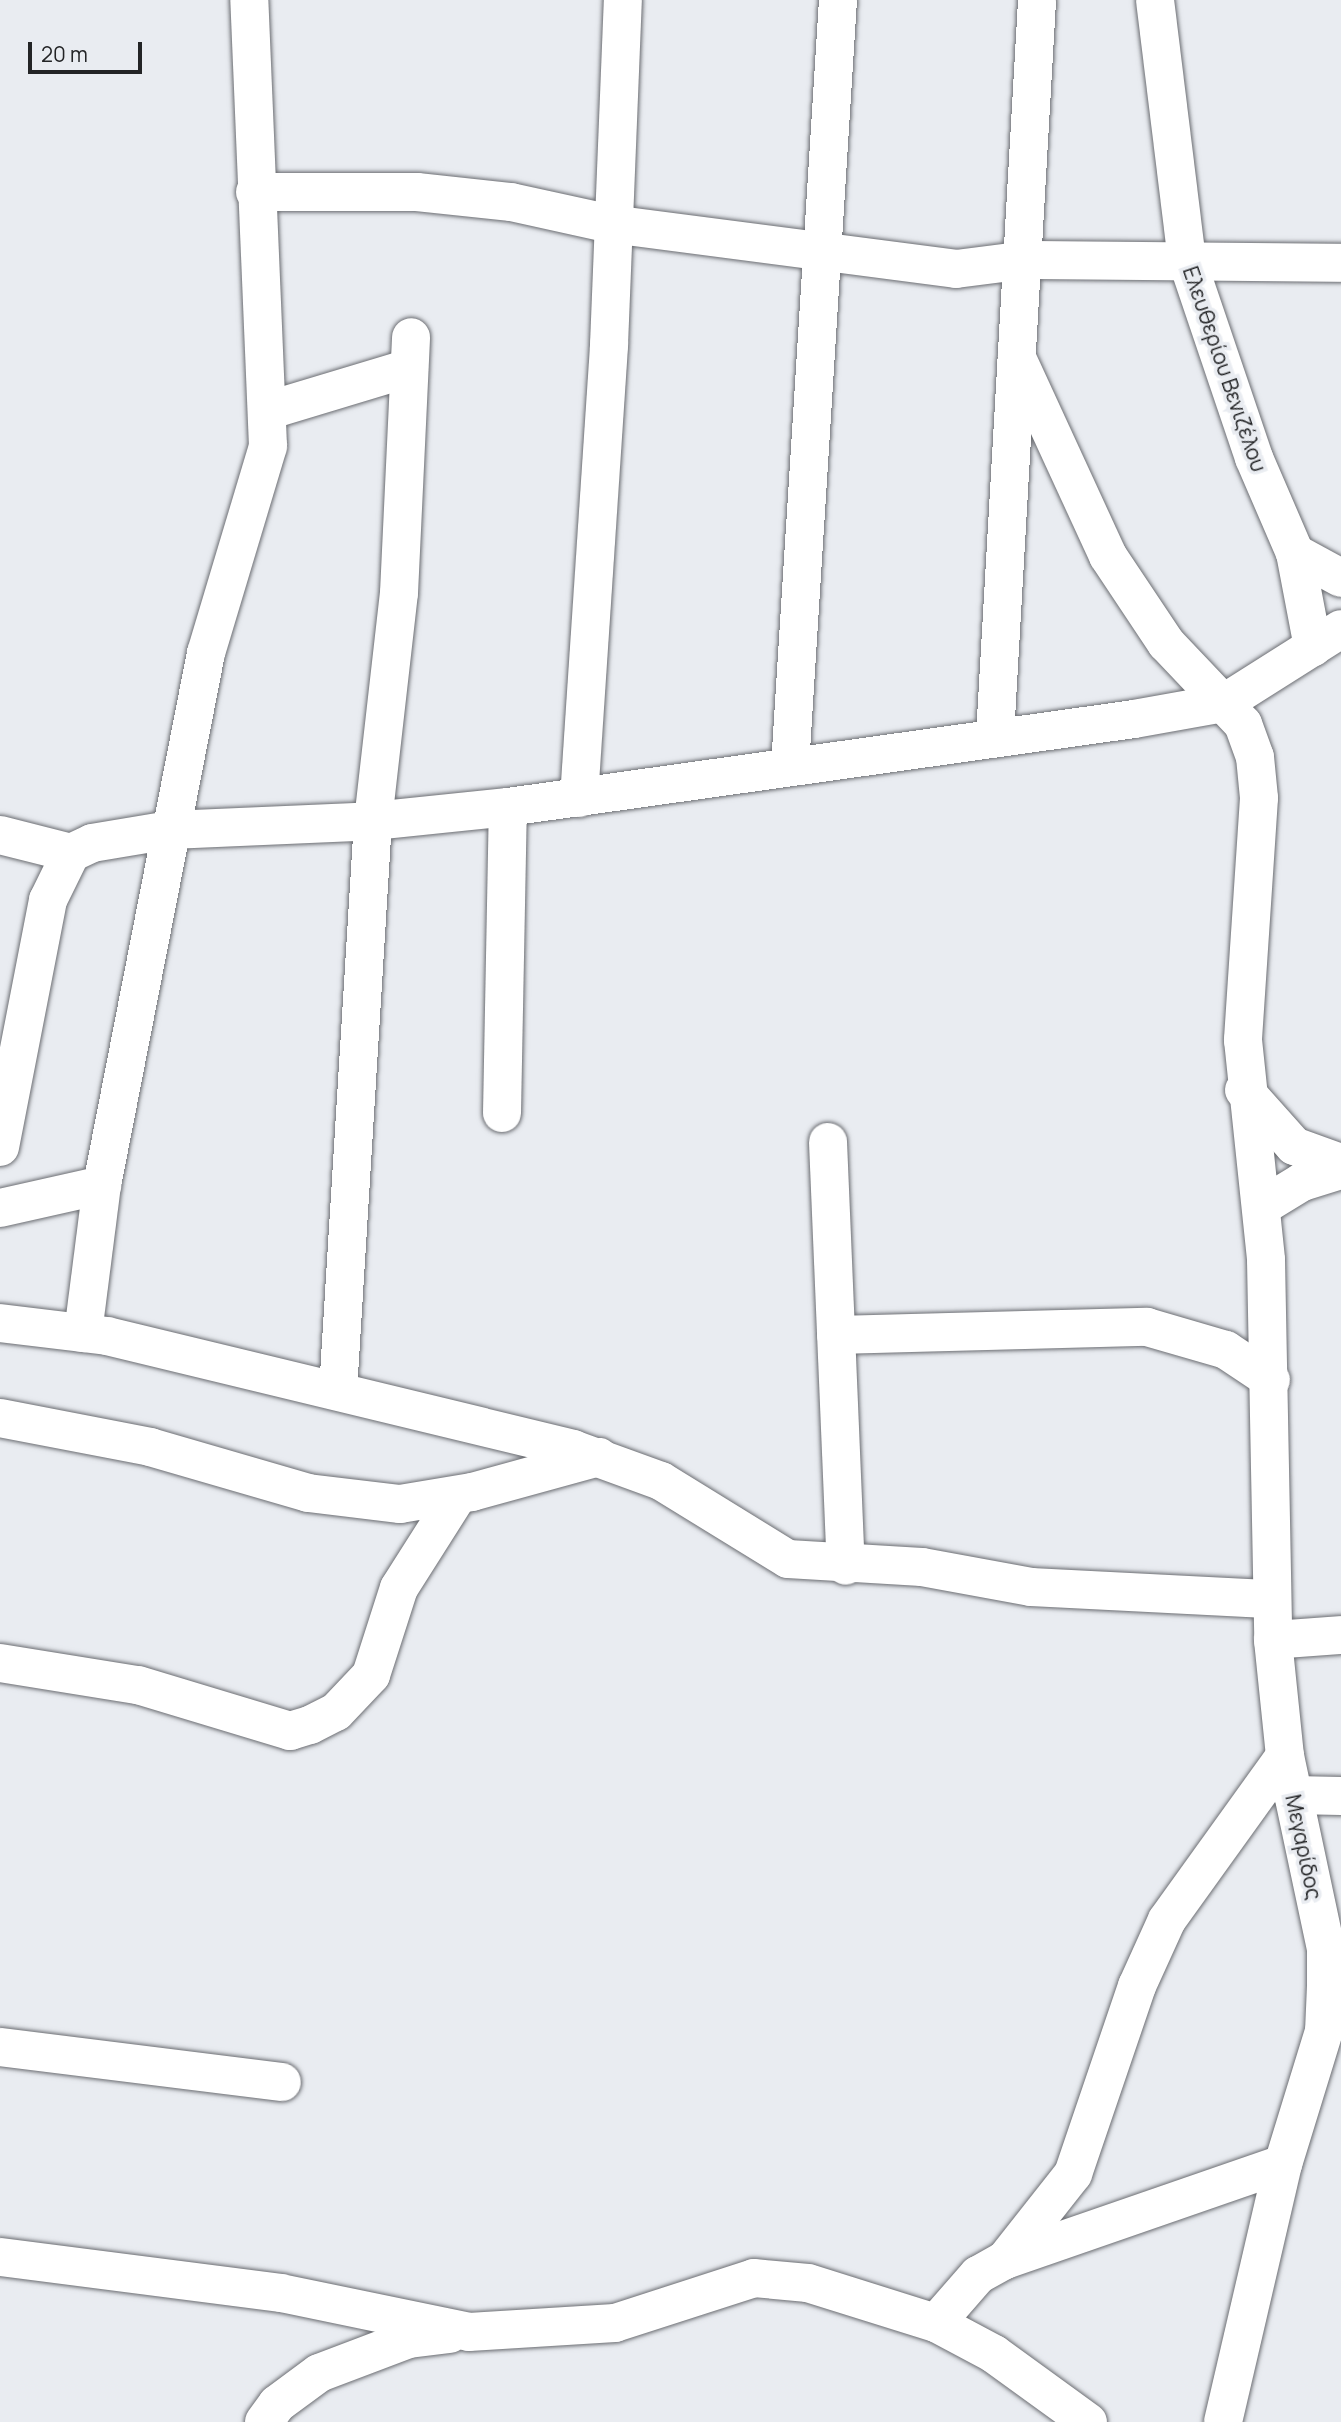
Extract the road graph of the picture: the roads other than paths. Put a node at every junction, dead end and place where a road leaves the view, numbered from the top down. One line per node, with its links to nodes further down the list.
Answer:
1 (249, 0): 6 (street)
2 (623, 0): 7 (street)
3 (838, 0): 8 (street)
4 (1037, 0): 9 (street)
5 (1155, 0): 10 (street, Ελευθερίου Βενιζέλου)
6 (255, 192): 7 (street); 13 (street)
7 (611, 224): 8 (street); 20 (street)
8 (818, 253): 9 (street); 19 (street)
9 (1026, 260): 10 (street); 12 (street)
10 (1187, 261): 11 (street); 14 (street, Ελευθερίου Βενιζέλου)
11 (1341, 263)
12 (1017, 358): 17 (street, Μεγαρίδος); 18 (street)
13 (270, 410): 22 (street); 23 (street)
14 (1295, 553): 15 (street); 16 (street, Ελευθερίου Βενιζέλου)
15 (1341, 578)
16 (1327, 638): 17 (street)
17 (1224, 703): 18 (street); 26 (street, Μεγαρίδος)
18 (995, 736): 19 (street)
19 (790, 767): 20 (street)
20 (579, 798): 21 (street)
21 (508, 807): 22 (street); 27 (street)
22 (373, 821): 23 (street); 39 (street)
23 (170, 830): 25 (street); 32 (street)
24 (0, 835): 25 (street)
25 (71, 853): 29 (street)
26 (1244, 1090): 30 (street); 33 (street, Μεγαρίδος)
27 (502, 1113)
28 (828, 1142): 37 (street)
29 (0, 1147)
30 (1341, 1163)
31 (1341, 1170): 33 (street)
32 (103, 1185): 34 (street); 36 (street)
33 (1261, 1207): 38 (street, Μεγαρίδος)
34 (0, 1208)
35 (0, 1323): 36 (street)
36 (83, 1333): 39 (street)
37 (836, 1335): 38 (street); 43 (street)
38 (1272, 1380): 44 (street, Μεγαρίδος)
39 (338, 1391): 41 (street)
40 (0, 1418): 42 (street)
41 (599, 1457): 42 (street); 43 (street)
42 (458, 1495): 47 (street)
43 (846, 1566): 44 (street)
44 (1272, 1599): 46 (street, Μεγαρίδος)
45 (1341, 1635): 46 (street)
46 (1273, 1640): 48 (street, Μεγαρίδος)
47 (0, 1662)
48 (1285, 1756): 49 (street, Μεγαρίδος); 55 (street)
49 (1293, 1795): 50 (street); 53 (street, Μεγαρίδος)
50 (1341, 1796)
51 (0, 2047): 52 (street)
52 (282, 2082)
53 (1283, 2164): 55 (street); 60 (street, Μεγαρίδος)
54 (0, 2257): 57 (street)
55 (1005, 2260): 56 (street)
56 (936, 2323): 57 (street); 59 (street)
57 (469, 2332): 58 (street)
58 (264, 2422)
59 (1088, 2422)
60 (1223, 2422)

